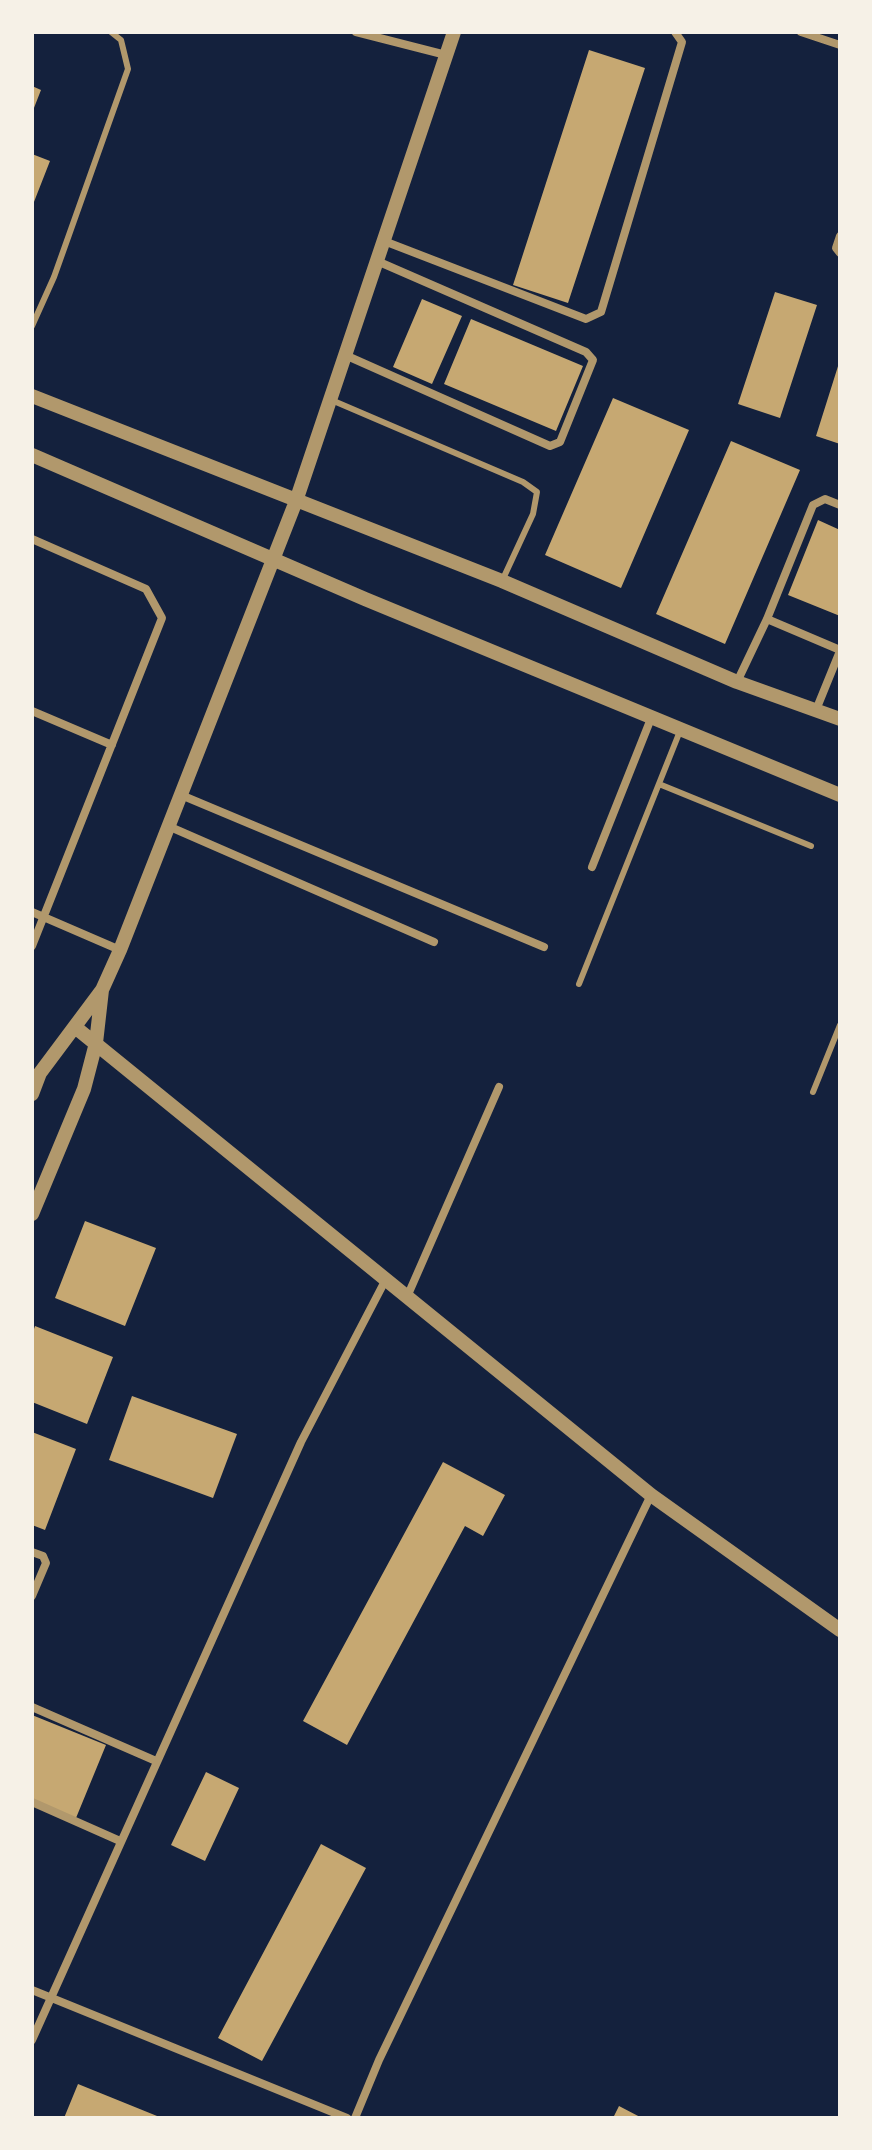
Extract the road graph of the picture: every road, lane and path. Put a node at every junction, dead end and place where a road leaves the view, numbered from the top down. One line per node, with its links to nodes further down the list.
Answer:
1 (111, 32): 13 (lane)
2 (356, 32): 6 (street)
3 (454, 32): 8 (street)
4 (675, 32): 10 (street)
5 (801, 32): 7 (street)
6 (393, 37): 8 (street)
7 (840, 45)
8 (446, 55): 10 (street)
9 (840, 236): 11 (street)
10 (384, 241): 12 (street)
11 (840, 253)
12 (377, 261): 14 (street); 14 (street)
13 (32, 326)
14 (345, 355): 16 (street)
15 (32, 396): 18 (street)
16 (329, 399): 18 (street); 22 (lane)
17 (32, 455): 21 (street)
18 (296, 501): 21 (street); 22 (street)
19 (840, 505): 23 (street)
20 (32, 539): 31 (street)
21 (273, 558): 28 (street); 33 (street)
22 (502, 581): 25 (street)
23 (767, 619): 24 (street); 25 (street)
24 (840, 651): 26 (street)
25 (737, 682): 26 (street)
26 (816, 710): 29 (street)
27 (32, 711): 31 (street)
28 (652, 716): 30 (street); 37 (street)
29 (840, 719)
30 (682, 728): 32 (lane); 34 (street)
31 (112, 745): 39 (street)
32 (659, 784): 36 (lane); 44 (lane)
33 (181, 795): 35 (street); 42 (street)
34 (840, 795)
35 (168, 826): 40 (street); 43 (street)
36 (811, 846)
37 (592, 867)
38 (32, 912): 39 (street)
39 (43, 917): 41 (street); 43 (street)
40 (434, 942)
41 (32, 946)
42 (544, 947)
43 (120, 950): 45 (street)
44 (579, 984)
45 (102, 990): 47 (street); 48 (street)
46 (840, 1025): 50 (lane)
47 (75, 1027): 48 (street); 51 (street)
48 (96, 1043): 52 (street); 53 (street)
49 (499, 1087): 54 (street)
50 (813, 1092)
51 (32, 1094)
52 (32, 1214)
53 (386, 1279): 54 (street); 60 (street)
54 (407, 1297): 55 (street)
55 (651, 1495): 58 (street); 67 (street)
56 (32, 1552): 57 (street)
57 (32, 1596)
58 (840, 1630)
59 (32, 1707): 60 (street)
60 (156, 1761): 62 (street)
61 (32, 1802): 62 (street)
62 (120, 1841): 64 (street)
63 (32, 1990): 64 (street)
64 (49, 1997): 65 (street); 66 (street)
65 (32, 2040)
66 (347, 2118)
67 (355, 2118)

